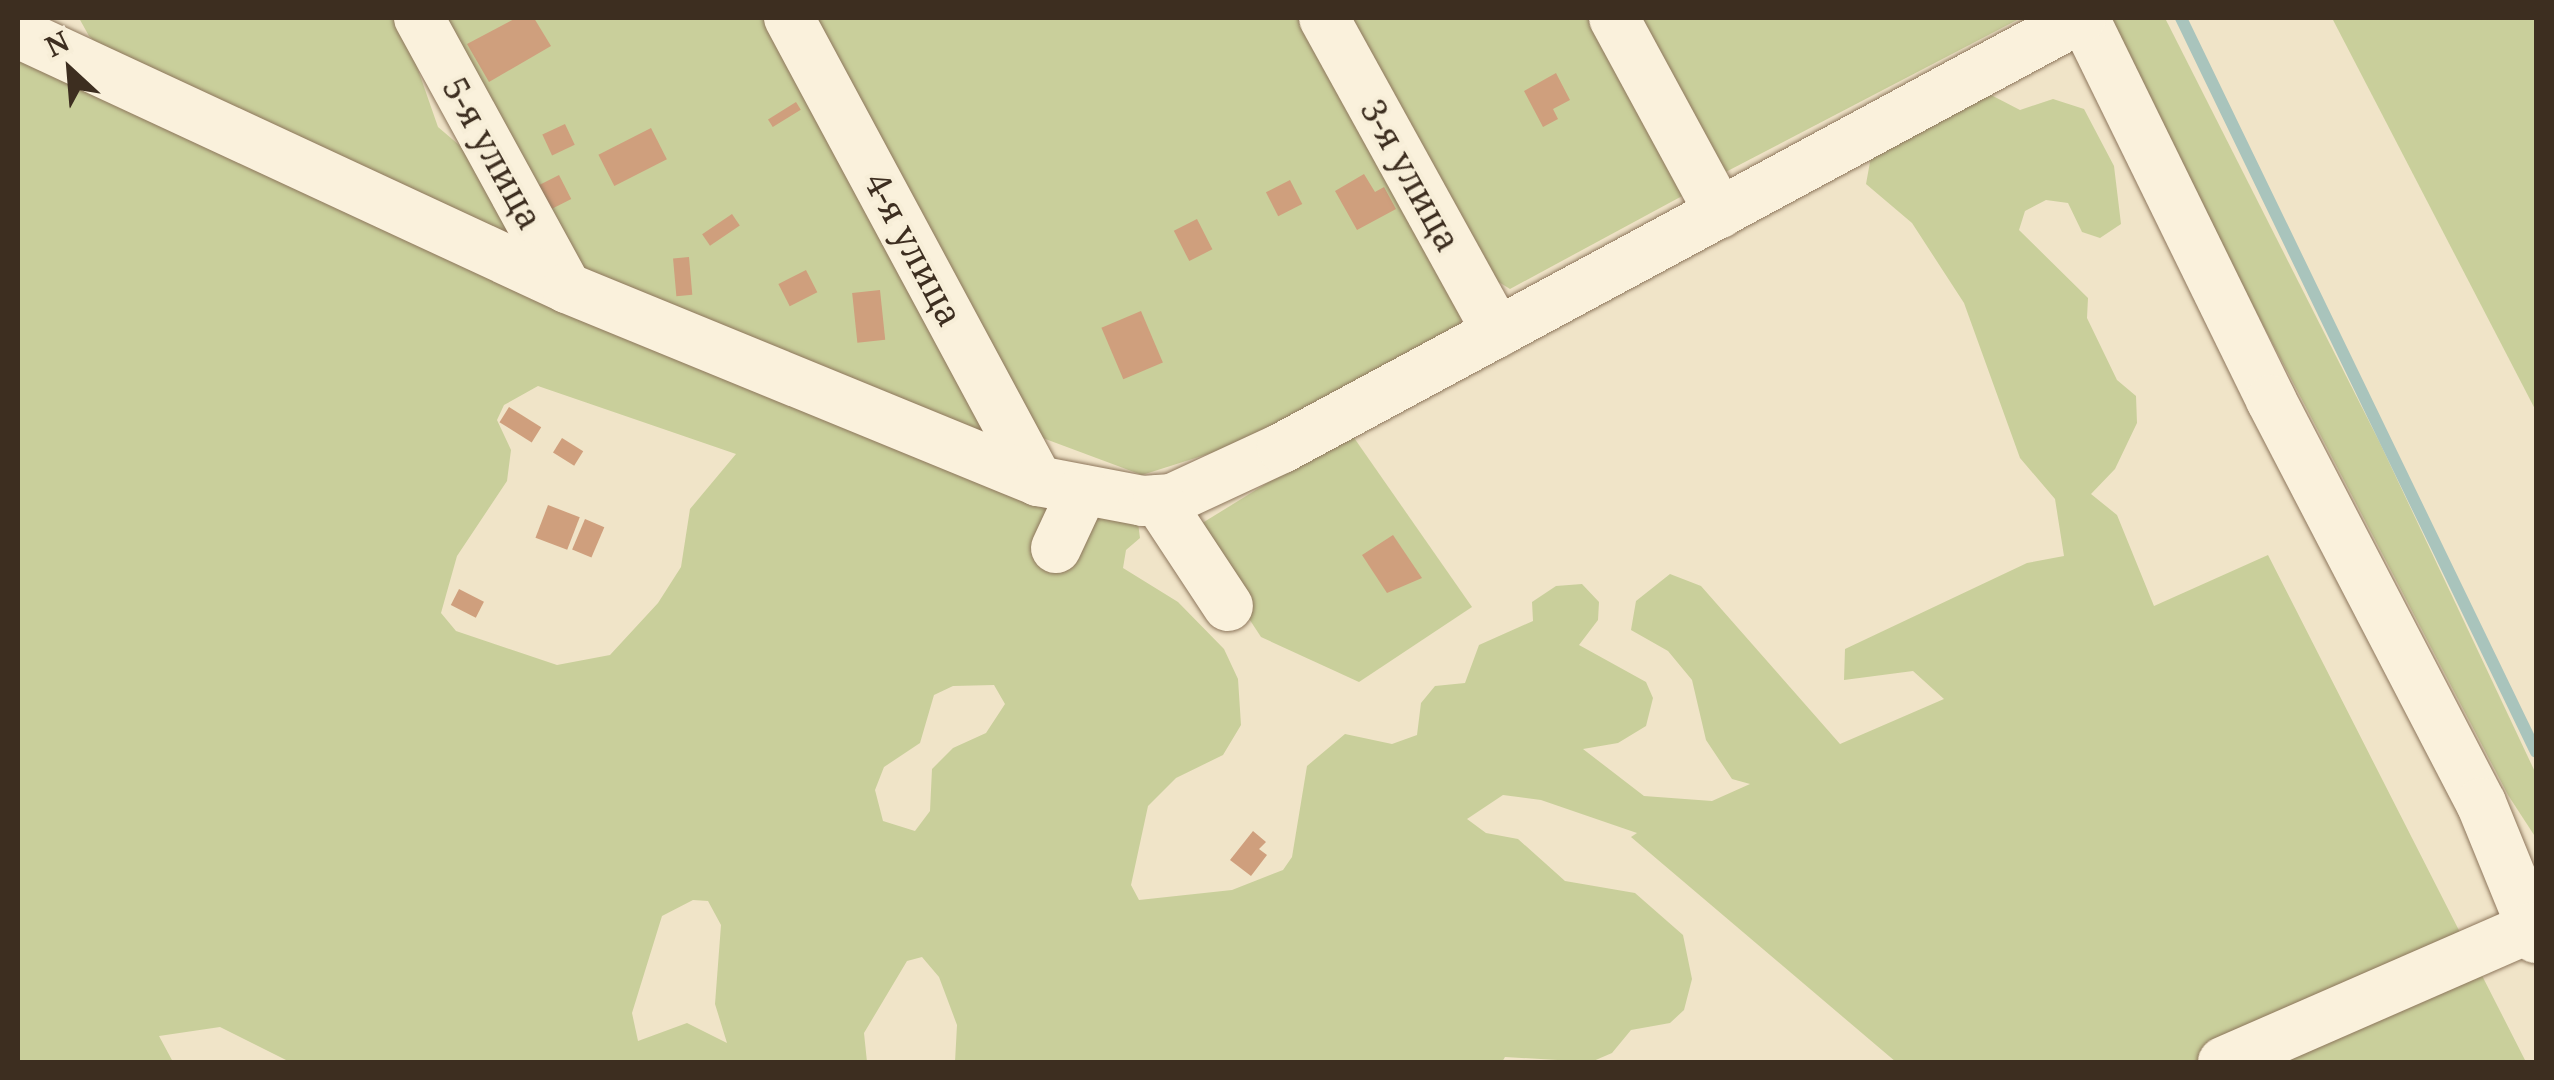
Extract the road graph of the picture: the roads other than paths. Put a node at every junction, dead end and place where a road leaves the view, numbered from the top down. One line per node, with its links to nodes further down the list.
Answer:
1 (419, 18): 8 (street, 5-я улица)
2 (790, 18): 10 (street, 4-я улица)
3 (1324, 18): 9 (street, 3-я улица)
4 (1614, 18): 7 (street)
5 (2082, 18): 7 (street); 14 (street)
6 (18, 33): 8 (street)
7 (1720, 212): 9 (street)
8 (567, 288): 10 (street)
9 (1497, 332): 11 (street)
10 (1061, 486): 11 (street); 12 (street)
11 (1158, 500): 13 (street)
12 (1056, 548)
13 (1228, 606)
14 (2534, 933): 15 (street)
15 (2223, 1062)

